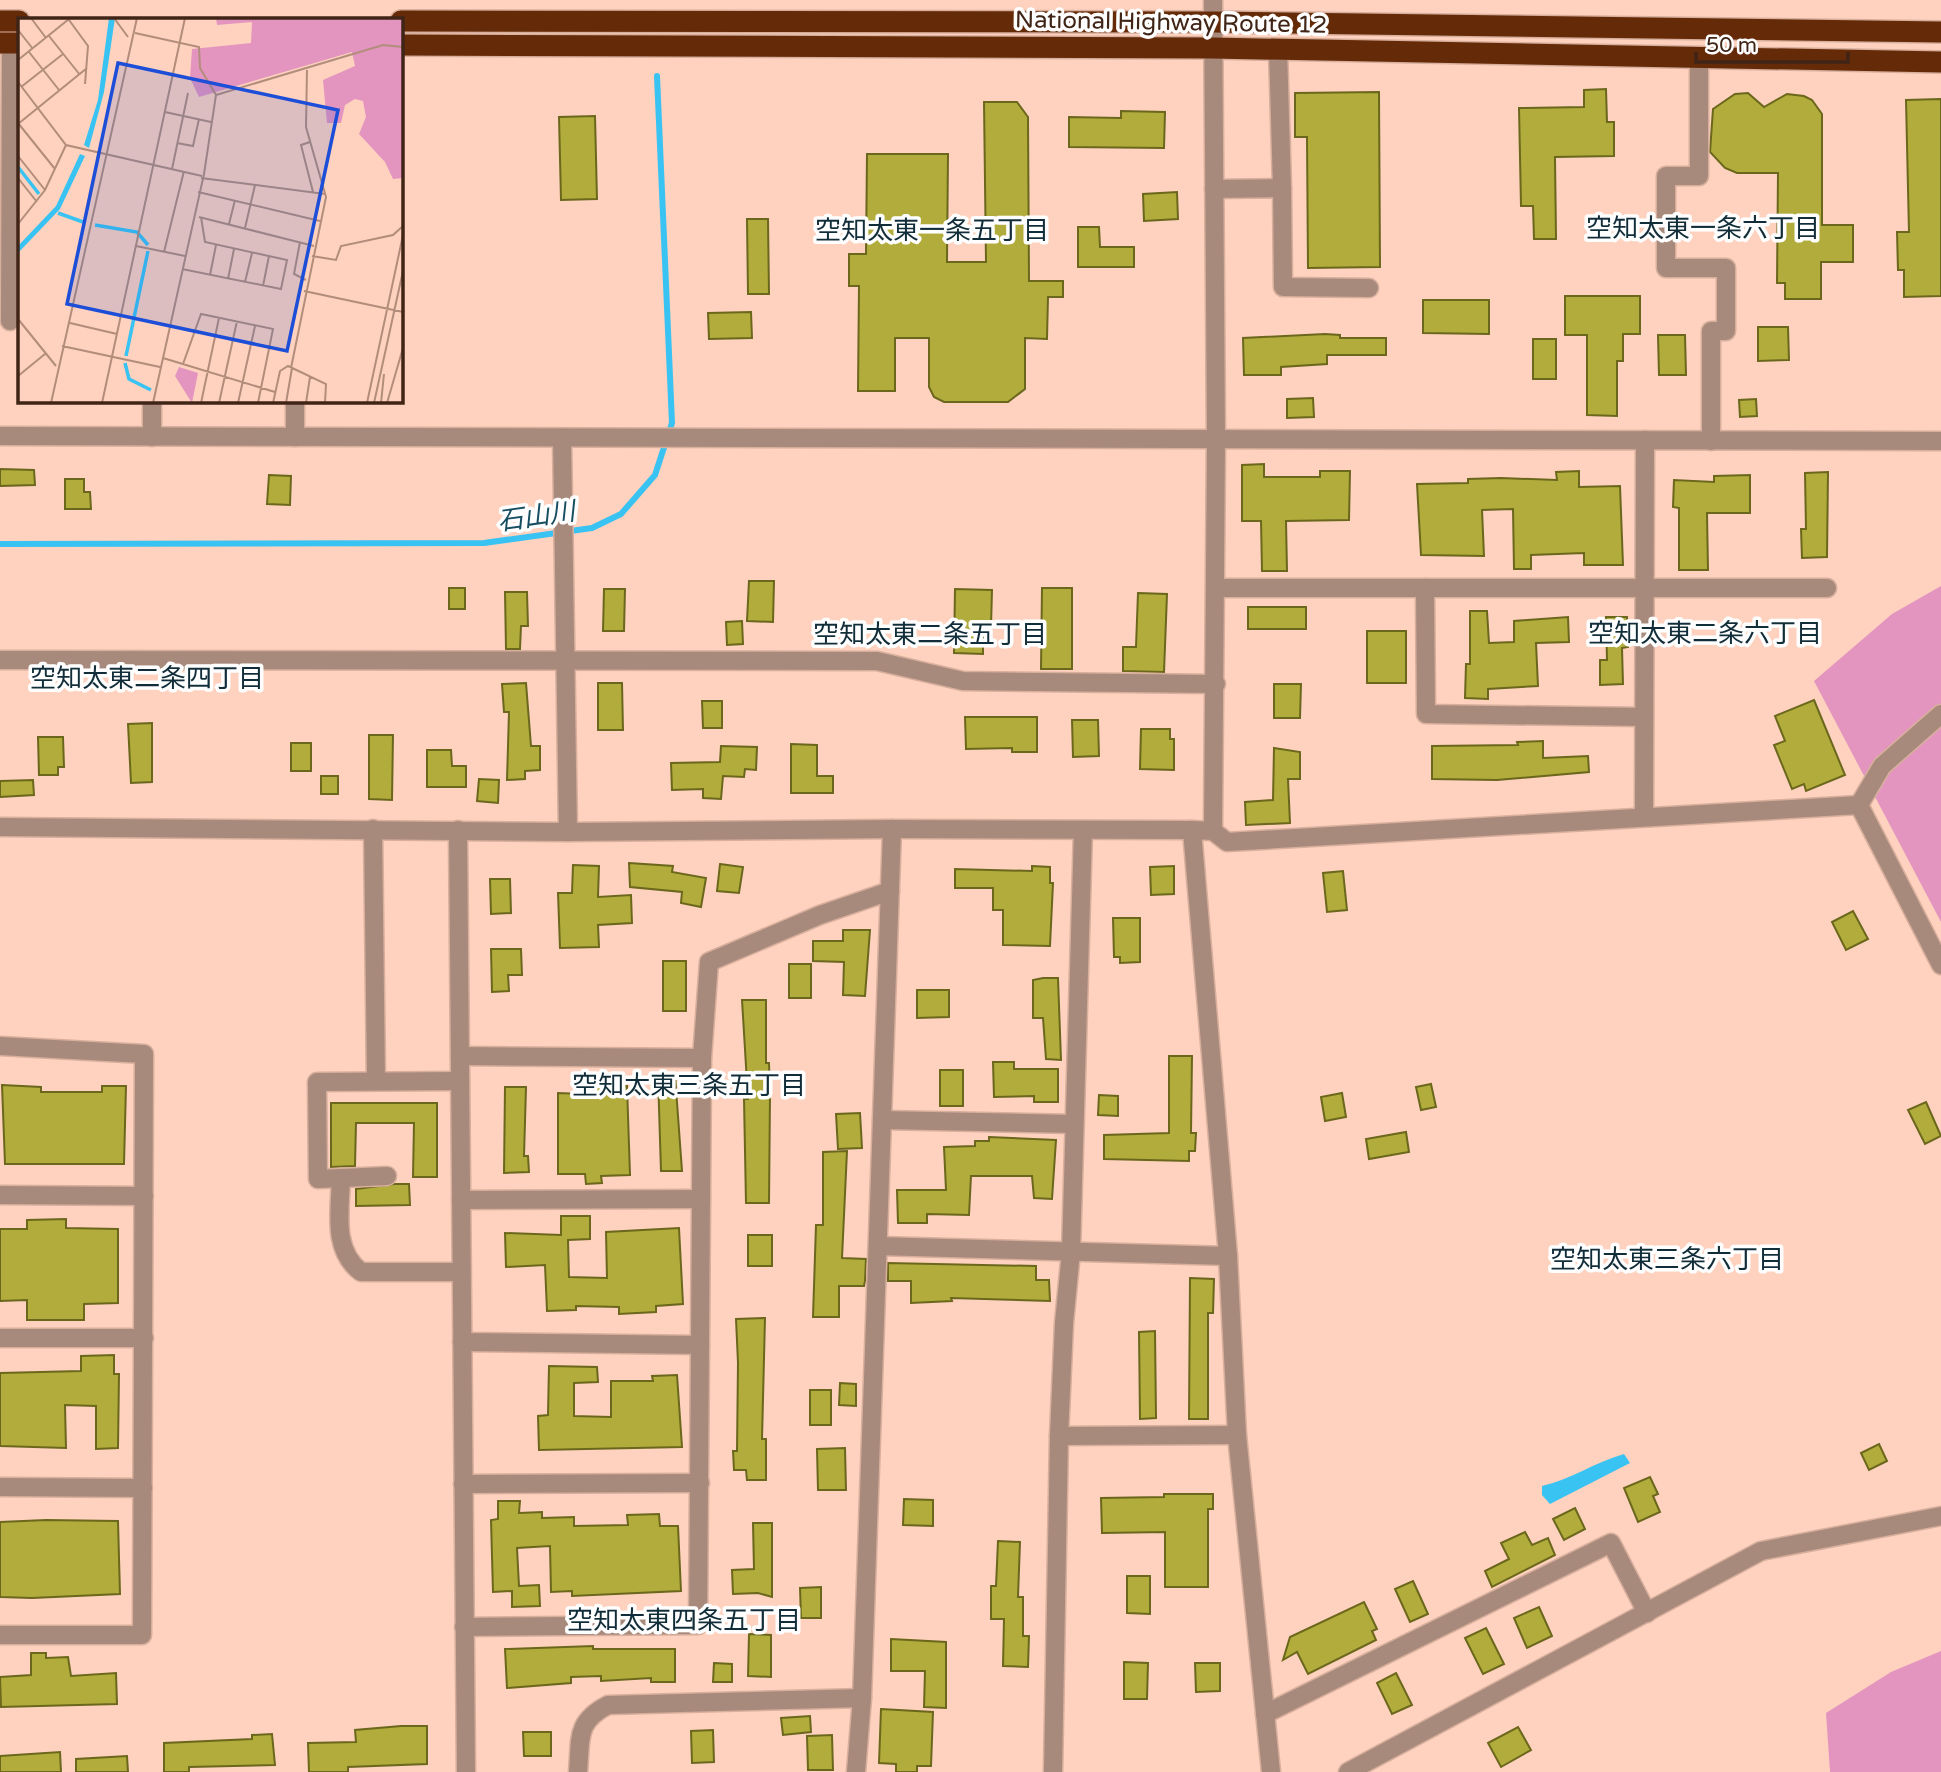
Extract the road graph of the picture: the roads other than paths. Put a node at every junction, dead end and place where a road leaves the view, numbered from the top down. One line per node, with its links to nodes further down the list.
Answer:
1 (1213, 0): 5 (street)
2 (0, 21): 3 (highway)
3 (18, 21)
4 (402, 21): 5 (highway, National Highway Route 12)
5 (1213, 22): 6 (highway, National Highway Route 12); 9 (street)
6 (1941, 32)
7 (10, 43): 15 (street)
8 (402, 45): 9 (highway, National Highway Route 12)
9 (1212, 48): 10 (highway, National Highway Route 12); 14 (street)
10 (1278, 49): 11 (highway, National Highway Route 12); 13 (street)
11 (1699, 57): 12 (highway, National Highway Route 12); 27 (street)
12 (1941, 62)
13 (1282, 188): 14 (street); 17 (street)
14 (1214, 189): 25 (street)
15 (5, 224): 16 (street)
16 (15, 253): 18 (street)
17 (1369, 288)
18 (10, 321)
19 (152, 402): 22 (street)
20 (295, 402): 23 (street)
21 (0, 436): 22 (street)
22 (152, 437): 23 (street)
23 (295, 437): 24 (street)
24 (562, 438): 25 (street); 34 (street)
25 (1216, 440): 26 (street); 32 (street)
26 (1645, 440): 27 (street); 30 (street)
27 (1711, 441): 28 (street)
28 (1941, 441)
29 (1425, 588): 30 (street); 32 (street); 37 (street)
30 (1645, 588): 31 (street); 37 (street)
31 (1827, 588)
32 (1216, 589): 35 (street)
33 (0, 660): 34 (street)
34 (564, 660): 35 (street); 47 (street)
35 (1216, 684): 46 (street)
36 (1941, 714): 38 (street)
37 (1644, 717): 39 (street)
38 (1859, 805): 39 (street); 49 (street)
39 (1644, 817): 46 (street)
40 (0, 827): 41 (street)
41 (373, 829): 43 (street); 53 (street)
42 (892, 829): 44 (street); 47 (street); 48 (street)
43 (458, 830): 47 (street); 51 (street)
44 (1083, 830): 45 (street); 56 (street)
45 (1192, 830): 46 (street); 65 (street)
46 (1213, 831)
47 (568, 832)
48 (890, 891): 52 (street); 55 (street)
49 (1941, 965)
50 (0, 1046): 60 (street)
51 (460, 1056): 52 (street); 54 (street)
52 (702, 1058): 61 (street)
53 (376, 1081): 54 (street); 58 (street)
54 (460, 1081): 62 (street)
55 (881, 1120): 56 (street); 63 (street)
56 (1074, 1124): 64 (street)
57 (387, 1176): 58 (street)
58 (341, 1178): 66 (street)
59 (0, 1195): 60 (street)
60 (144, 1196): 68 (street)
61 (701, 1199): 62 (street); 70 (street)
62 (461, 1200): 66 (street)
63 (878, 1246): 64 (street); 81 (street)
64 (1071, 1252): 65 (street); 72 (street)
65 (1228, 1256): 71 (street)
66 (461, 1272): 69 (street)
67 (0, 1338): 68 (street)
68 (144, 1338): 76 (street)
69 (462, 1342): 70 (street); 74 (street)
70 (701, 1345): 73 (street)
71 (1237, 1435): 72 (street); 82 (street)
72 (1059, 1436): 86 (street)
73 (699, 1483): 74 (street); 79 (street)
74 (463, 1484): 79 (street)
75 (0, 1487): 76 (street)
76 (143, 1488): 80 (street)
77 (1941, 1516): 78 (street)
78 (1647, 1613): 82 (street); 88 (street)
79 (464, 1627): 83 (street)
80 (0, 1635)
81 (862, 1698): 84 (street); 85 (street)
82 (1265, 1714): 87 (street)
83 (466, 1772)
84 (578, 1772)
85 (856, 1772)
86 (1053, 1772)
87 (1271, 1772)
88 (1348, 1772)

